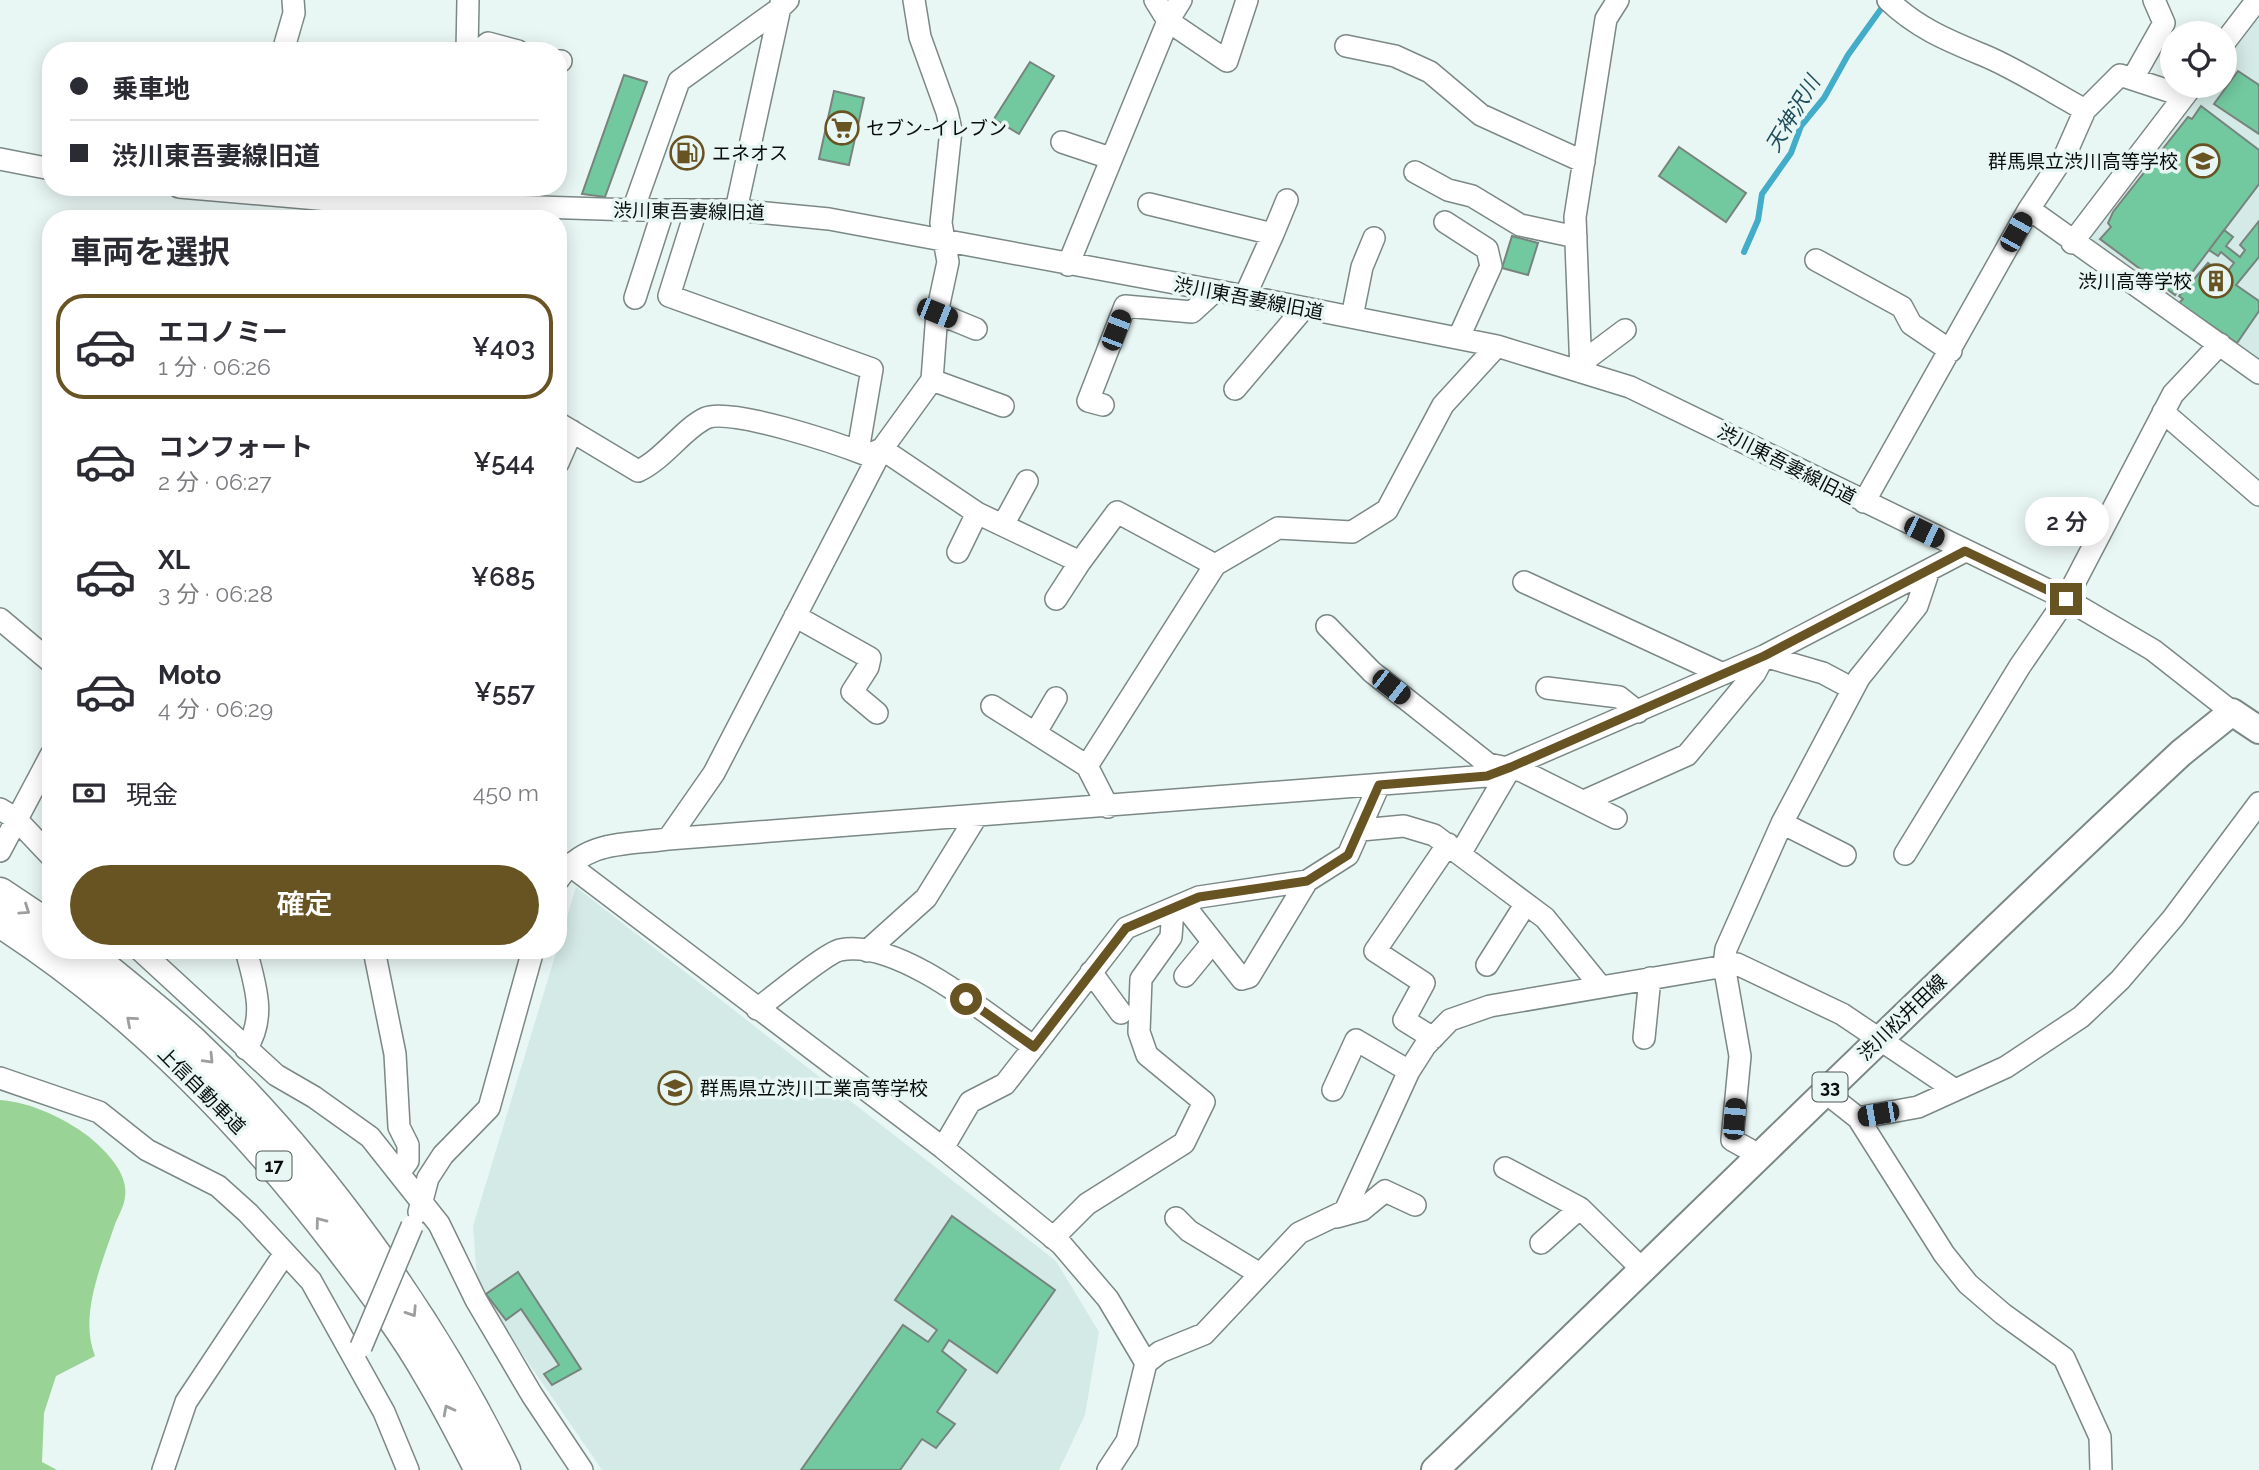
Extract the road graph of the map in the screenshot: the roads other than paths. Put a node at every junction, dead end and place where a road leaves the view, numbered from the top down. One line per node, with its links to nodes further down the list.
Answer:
1 (293, 0): 14 (street)
2 (468, 0): 15 (street)
3 (914, 0): 43 (street)
4 (1155, 0): 12 (street)
5 (1181, 0): 12 (street)
6 (1247, 0): 12 (street)
7 (1618, 0): 24 (street)
8 (2154, 0): 17 (street)
9 (2257, 0): 13 (street)
10 (783, 3): 35 (street); 36 (street)
11 (1893, 4): 20 (street)
12 (1168, 21): 22 (street)
13 (2237, 26)
14 (286, 42)
15 (467, 42)
16 (1346, 46): 24 (street)
17 (2133, 78): 18 (street); 20 (street)
18 (2160, 84)
19 (2183, 98): 44 (street)
20 (2085, 110): 31 (street)
21 (1062, 142): 22 (street)
22 (1110, 158): 46 (street)
23 (0, 159): 25 (street)
24 (1584, 162): 41 (street)
25 (42, 167)
26 (1415, 172): 41 (street)
27 (288, 196): 32 (street, 渋川東吾妻線旧道)
28 (466, 196): 32 (street, 渋川東吾妻線旧道); 33 (street, 渋川東吾妻線旧道)
29 (1287, 201): 40 (street)
30 (1149, 204): 40 (street)
31 (2029, 209): 44 (street); 58 (street)
32 (402, 210)
33 (540, 210)
34 (696, 210): 35 (street, 渋川東吾妻線旧道); 37 (street, 渋川東吾妻線旧道); 68 (street)
35 (736, 210): 43 (street, 渋川東吾妻線旧道)
36 (632, 211): 37 (street, 渋川東吾妻線旧道); 38 (street, 渋川東吾妻線旧道)
37 (663, 211): 49 (street)
38 (567, 213)
39 (1445, 222): 55 (street)
40 (1273, 234): 48 (street)
41 (1576, 237): 59 (street)
42 (1374, 238): 52 (street)
43 (943, 240): 46 (street, 渋川東吾妻線旧道); 51 (street)
44 (2072, 243): 56 (street)
45 (1816, 260): 58 (street)
46 (1068, 265): 47 (street, 渋川東吾妻線旧道)
47 (1216, 291): 48 (street, 渋川東吾妻線旧道); 63 (street)
48 (1245, 296): 50 (street, 渋川東吾妻線旧道)
49 (635, 298)
50 (1304, 308): 52 (street, 渋川東吾妻線旧道); 62 (street)
51 (937, 313): 53 (street); 61 (street)
52 (1352, 317): 55 (street, 渋川東吾妻線旧道)
53 (976, 329)
54 (1625, 330): 59 (street)
55 (1459, 337): 57 (street, 渋川東吾妻線旧道)
56 (2220, 344): 60 (street); 65 (street)
57 (1497, 346): 59 (street, 渋川東吾妻線旧道); 77 (street)
58 (1951, 351): 71 (street)
59 (1581, 372): 71 (street, 渋川東吾妻線旧道)
60 (2259, 373)
61 (932, 380): 64 (street); 67 (street)
62 (1235, 389)
63 (1103, 405)
64 (1003, 407)
65 (2163, 412): 70 (street); 81 (street)
66 (567, 429): 68 (street)
67 (882, 449): 68 (street); 72 (street); 82 (street)
68 (858, 451)
69 (1027, 481): 73 (street)
70 (2259, 495)
71 (1864, 502): 74 (street, 渋川東吾妻線旧道)
72 (977, 513): 73 (street); 75 (street)
73 (1003, 525): 76 (street)
74 (1965, 551): 78 (street); 81 (street, 渋川東吾妻線旧道)
75 (958, 552)
76 (1080, 562): 77 (street); 80 (street)
77 (1215, 565): 97 (street)
78 (1928, 573): 86 (street); 89 (street)
79 (1524, 582): 87 (street)
80 (1056, 599)
81 (2066, 599): 93 (street, 渋川東吾妻線旧道); 113 (street)
82 (794, 616): 94 (street); 109 (street)
83 (0, 619): 85 (street)
84 (1327, 626): 99 (street)
85 (42, 654)
86 (1764, 656): 87 (street); 89 (street); 101 (street)
87 (1723, 674): 92 (street)
88 (1547, 688): 92 (street)
89 (1853, 689): 107 (street)
90 (1056, 698): 96 (street)
91 (992, 706): 96 (street)
92 (1638, 712): 99 (street)
93 (2232, 712): 95 (main road); 142 (main road, 渋川松井田線 / 33)
94 (877, 713)
95 (2259, 730)
96 (1036, 732): 97 (street)
97 (1087, 766): 103 (street)
98 (42, 767): 104 (street)
99 (1511, 767): 100 (street); 101 (street); 111 (street)
100 (1379, 785): 103 (street); 108 (street)
101 (1584, 801): 106 (street)
102 (2259, 803): 148 (street)
103 (1108, 807): 105 (street)
104 (8, 814): 110 (street); 112 (street)
105 (976, 817): 109 (street); 124 (street)
106 (1616, 818)
107 (1782, 823): 114 (street); 133 (street)
108 (1361, 830): 111 (street); 117 (street)
109 (668, 839): 115 (street)
110 (42, 847)
111 (1454, 849): 119 (street); 140 (street)
112 (0, 851)
113 (1905, 854)
114 (1845, 855)
115 (567, 869)
116 (567, 875): 138 (street)
117 (1307, 881): 120 (street); 123 (street)
118 (0, 893): 121 (highway, one-way to 121)
119 (1525, 905): 132 (street); 137 (street)
120 (1178, 906): 123 (street); 134 (street); 160 (street)
121 (42, 921)
122 (0, 922): 125 (highway, 上信自動車道 / 17, one-way to 122)
123 (1212, 943): 135 (street)
124 (867, 951): 138 (street); 143 (street)
125 (42, 953)
126 (51, 959): 169 (highway, 上信自動車道 / 17, one-way to 126)
127 (94, 959): 170 (highway, 上信自動車道 / 17, one-way to 170)
128 (150, 959): 144 (street)
129 (248, 959): 144 (street)
130 (376, 959): 154 (street)
131 (530, 959): 155 (street)
132 (1487, 965)
133 (1724, 965): 136 (street); 142 (street); 152 (street)
134 (1091, 972): 139 (street); 143 (street)
135 (1185, 976)
136 (1650, 978): 137 (street); 141 (street)
137 (1601, 987): 140 (street)
138 (757, 1009): 151 (street)
139 (1121, 1013)
140 (1433, 1038): 145 (street)
141 (1644, 1038)
142 (1879, 1038): 148 (street); 149 (main road, 渋川松井田線 / 33)
143 (1034, 1047): 151 (street)
144 (246, 1049): 154 (street)
145 (1409, 1070): 147 (street); 159 (street)
146 (0, 1077): 162 (street)
147 (1333, 1090)
148 (1955, 1090): 150 (street)
149 (1825, 1092): 150 (street); 152 (main road, 渋川松井田線 / 33)
150 (1858, 1118): 174 (street)
151 (943, 1148): 160 (street)
152 (1759, 1155): 163 (main road, 渋川松井田線 / 33)
153 (1505, 1168): 157 (street)
154 (399, 1173): 155 (street)
155 (422, 1204): 165 (street, bridge); 171 (street)
156 (1415, 1205): 159 (street)
157 (1580, 1208): 161 (street); 163 (street)
158 (1176, 1218): 164 (street)
159 (1325, 1221): 164 (street)
160 (1053, 1238): 166 (street)
161 (1541, 1244)
162 (285, 1253): 165 (street); 167 (street)
163 (1644, 1271): 173 (main road, 渋川松井田線 / 33)
164 (1260, 1274): 166 (street)
165 (357, 1350): 168 (street)
166 (1146, 1363): 172 (street)
167 (163, 1470)
168 (408, 1470)
169 (481, 1470)
170 (505, 1470)
171 (582, 1470)
172 (1108, 1470)
173 (1435, 1470)
174 (2101, 1470)

